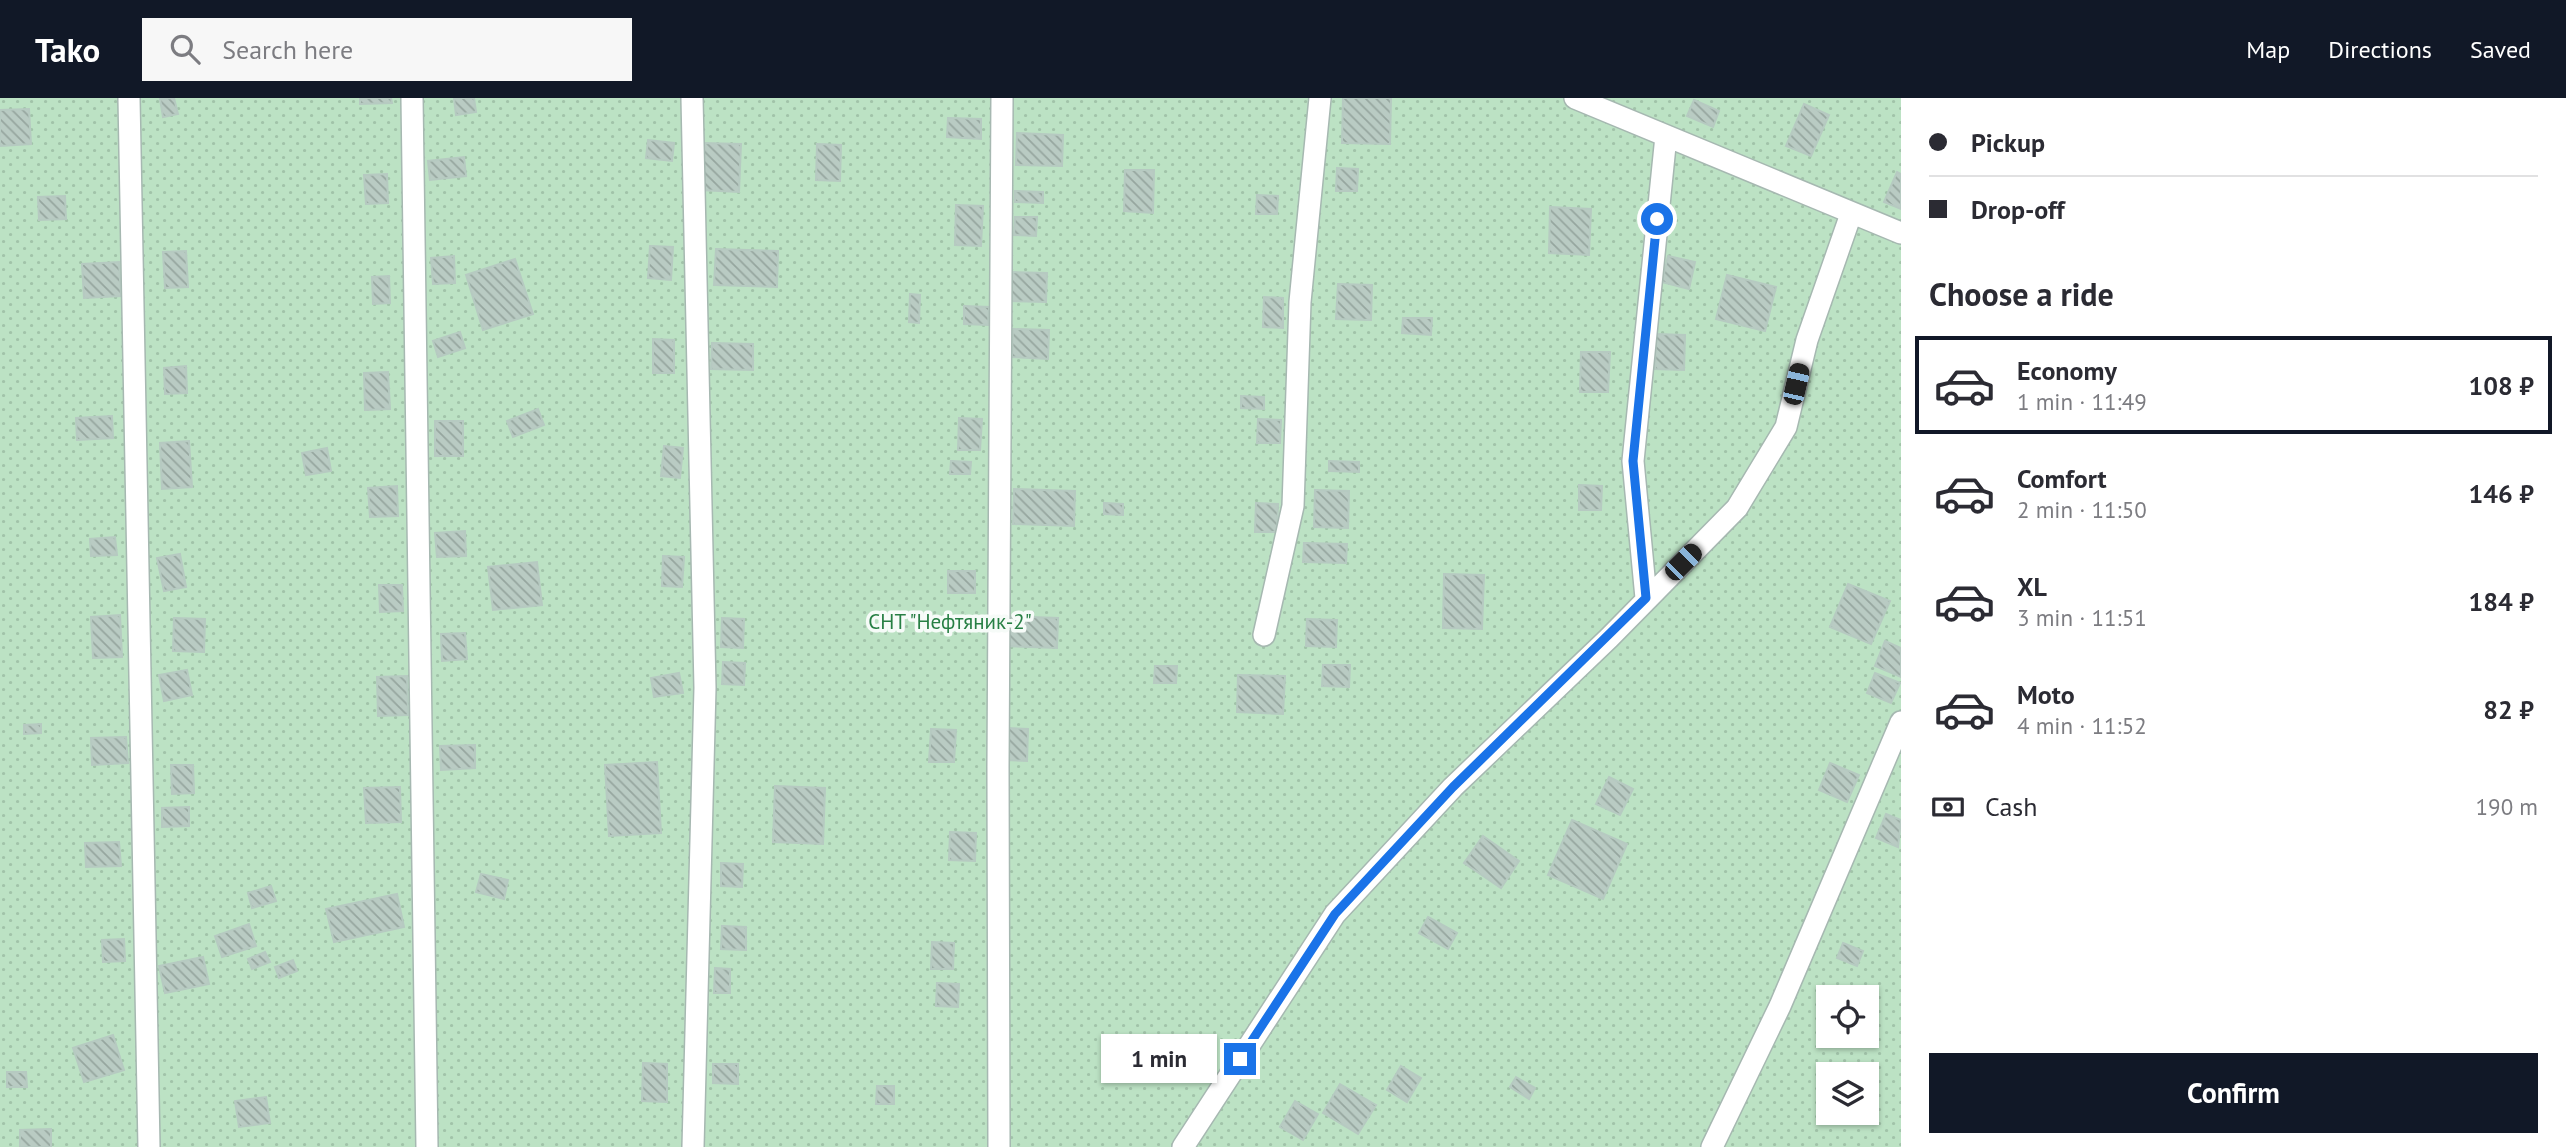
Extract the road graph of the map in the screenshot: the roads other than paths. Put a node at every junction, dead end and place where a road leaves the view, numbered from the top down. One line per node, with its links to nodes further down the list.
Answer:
1 (129, 98): 13 (lane)
2 (412, 98): 14 (lane)
3 (692, 98): 15 (lane)
4 (1002, 98): 16 (lane)
5 (1320, 98): 11 (lane)
6 (1575, 98): 7 (lane)
7 (1667, 136): 8 (lane); 10 (lane)
8 (1851, 214): 9 (lane); 10 (lane)
9 (1901, 233)
10 (1646, 598): 17 (lane)
11 (1264, 635)
12 (1901, 722): 18 (lane)
13 (149, 1147)
14 (427, 1147)
15 (693, 1147)
16 (999, 1147)
17 (1183, 1147)
18 (1712, 1147)

